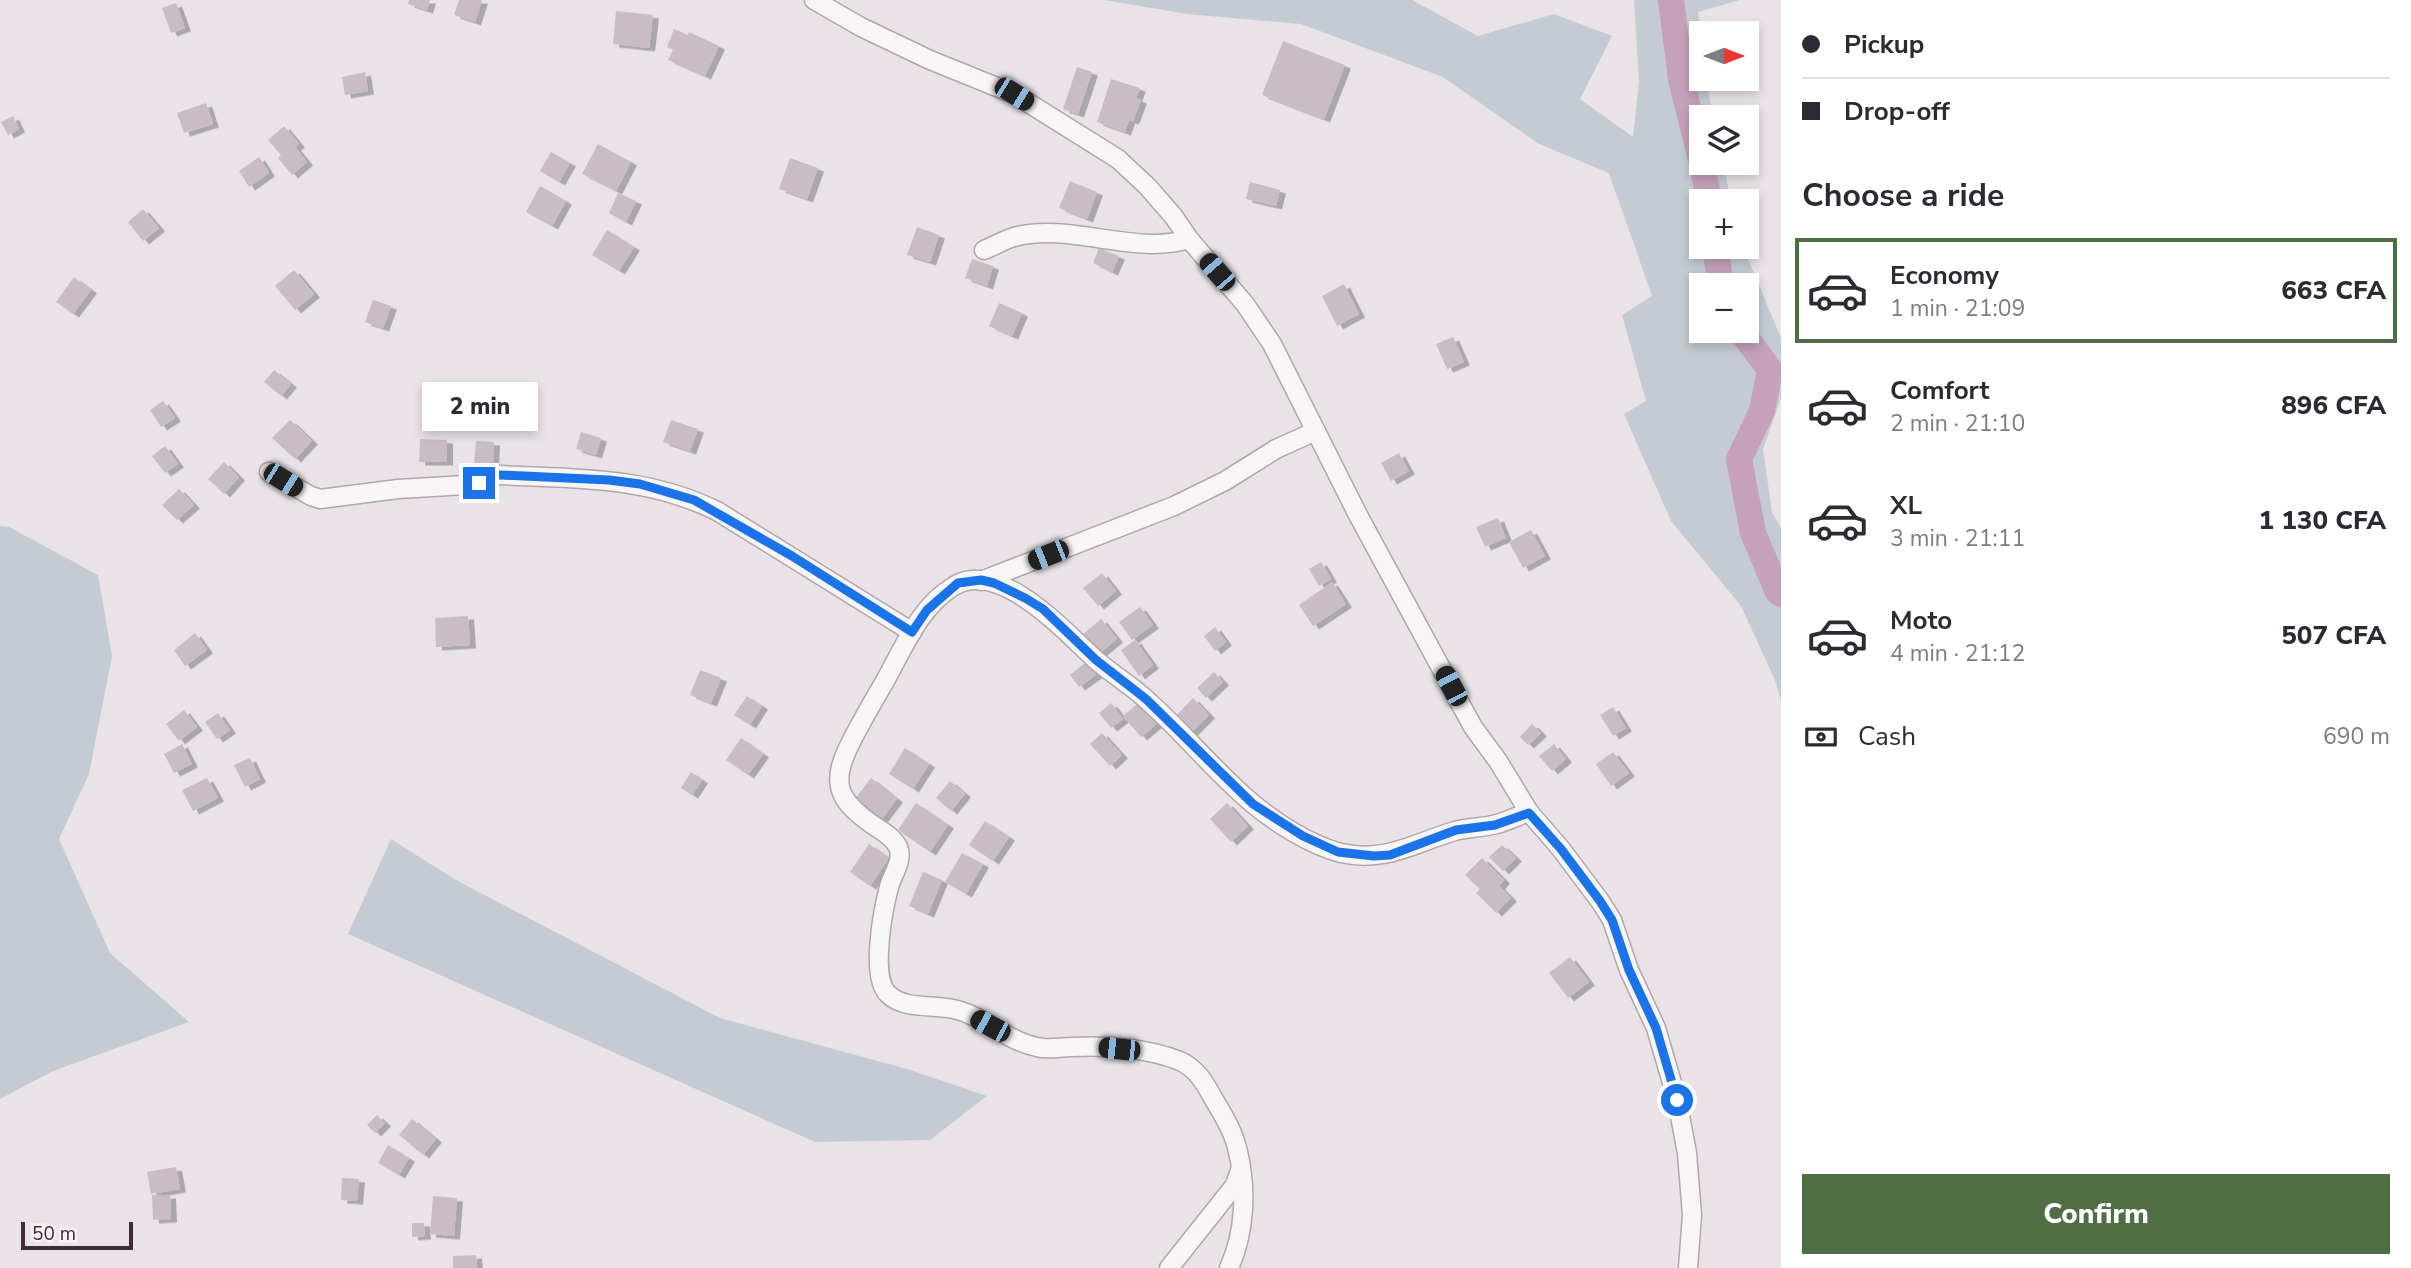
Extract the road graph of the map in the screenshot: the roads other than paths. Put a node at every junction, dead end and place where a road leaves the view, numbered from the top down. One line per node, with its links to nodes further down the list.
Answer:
1 (814, 0): 2 (street)
2 (1189, 239): 3 (street); 4 (street)
3 (984, 250)
4 (1317, 431): 6 (street); 8 (street)
5 (270, 471): 7 (street)
6 (981, 580): 7 (street); 8 (street)
7 (912, 632): 9 (street)
8 (1529, 813): 12 (street)
9 (1240, 1170): 10 (street); 11 (street)
10 (1169, 1268)
11 (1229, 1268)
12 (1688, 1268)

